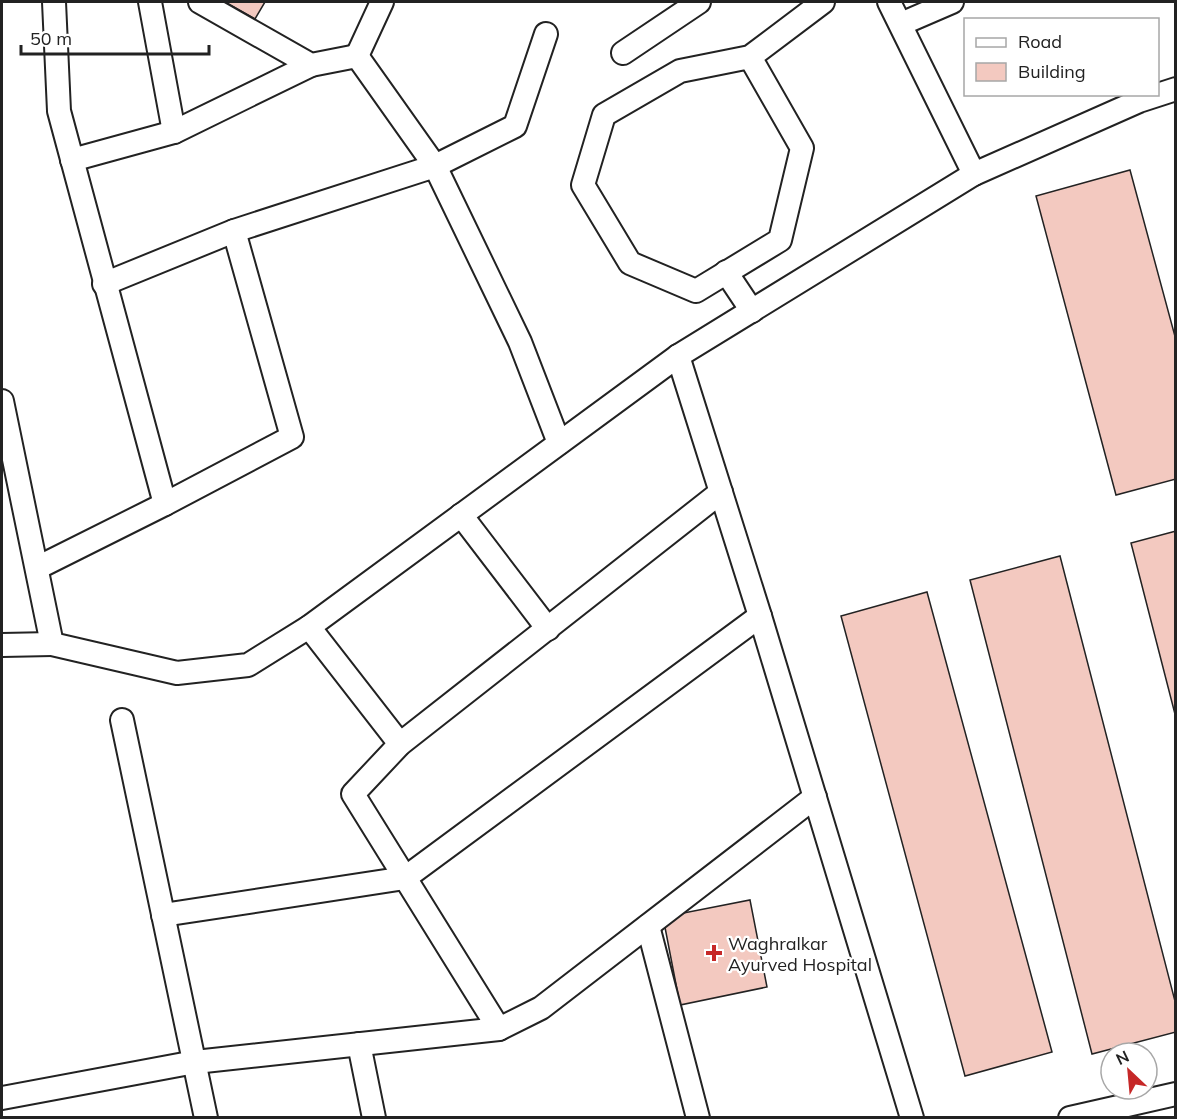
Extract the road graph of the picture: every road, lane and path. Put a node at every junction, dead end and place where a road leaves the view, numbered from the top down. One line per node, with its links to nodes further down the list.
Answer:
1 (54, 2): 19 (street)
2 (150, 2): 18 (street)
3 (200, 2): 14 (street)
4 (382, 2): 12 (street)
5 (699, 2): 11 (street)
6 (823, 2): 13 (street)
7 (889, 2): 9 (street)
8 (952, 2): 9 (street)
9 (901, 24): 21 (street)
10 (546, 34): 20 (street)
11 (623, 53)
12 (357, 56): 14 (street); 20 (street)
13 (750, 57): 23 (street); 23 (street)
14 (311, 65): 18 (street)
15 (1176, 89): 16 (street)
16 (1159, 95)
17 (1154, 96): 21 (street)
18 (174, 132): 19 (street)
19 (72, 160): 24 (street)
20 (435, 166): 22 (street); 28 (street)
21 (974, 174): 25 (street)
22 (234, 231): 24 (street); 30 (street)
23 (726, 273): 25 (street)
24 (104, 284): 30 (street)
25 (752, 310): 26 (street)
26 (678, 356): 28 (street); 29 (street)
27 (2, 400): 32 (street)
28 (559, 443): 31 (street)
29 (721, 492): 33 (street); 35 (street)
30 (165, 504): 32 (street)
31 (461, 514): 34 (street); 35 (street)
32 (37, 567): 36 (street)
33 (760, 616): 40 (street); 41 (street)
34 (309, 627): 36 (street); 39 (street)
35 (548, 629): 39 (street)
36 (52, 644): 37 (street)
37 (2, 645)
38 (122, 720): 42 (street)
39 (400, 744): 41 (street)
40 (815, 797): 43 (street); 53 (street)
41 (405, 878): 42 (street); 44 (street)
42 (163, 915): 46 (street)
43 (648, 926): 44 (street); 52 (street)
44 (499, 1029): 45 (street)
45 (359, 1044): 46 (street); 51 (street)
46 (195, 1062): 48 (street); 50 (street)
47 (1176, 1094): 49 (street)
48 (2, 1098)
49 (1099, 1114): 54 (street)
50 (206, 1118)
51 (374, 1118)
52 (698, 1118)
53 (912, 1118)
54 (1070, 1118)

